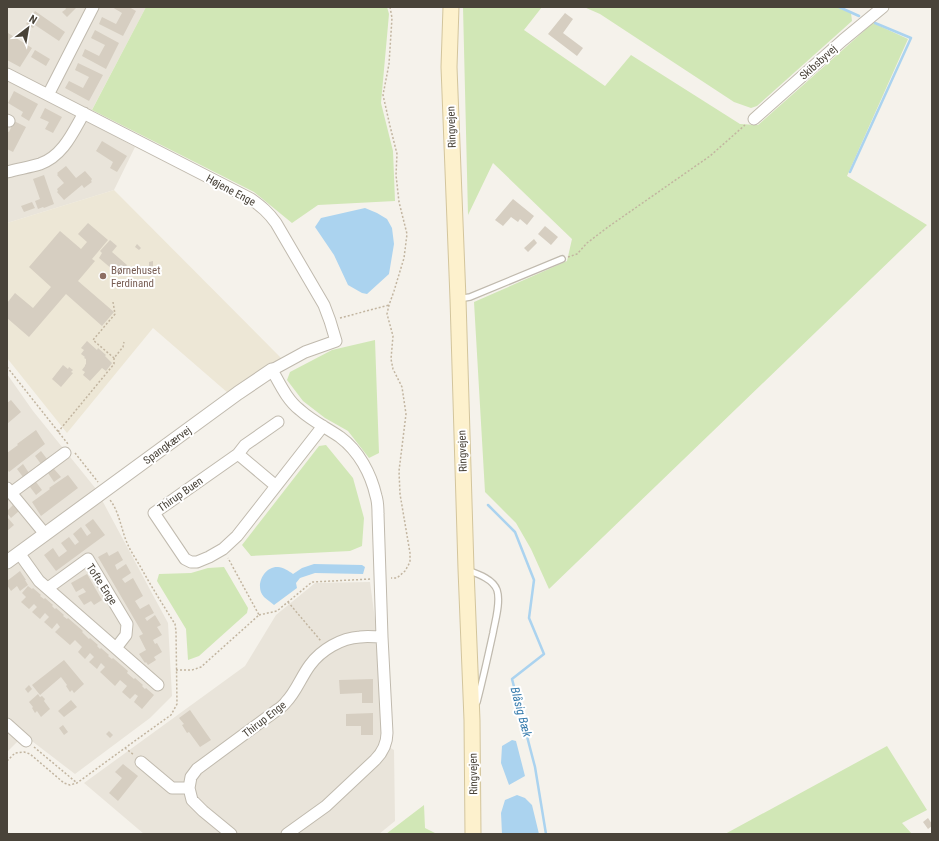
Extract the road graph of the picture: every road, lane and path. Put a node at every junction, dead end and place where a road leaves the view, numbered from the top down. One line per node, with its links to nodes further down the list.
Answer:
1 (93, 7): 8 (street)
2 (390, 7): 15 (path)
3 (443, 7): 6 (main road, Ringvejen)
4 (450, 7): 6 (main road, Ringvejen)
5 (883, 7): 10 (street, Skibsbyvej)
6 (449, 67): 13 (main road, Ringvejen)
7 (7, 74): 8 (street, Højene Enge)
8 (48, 95): 9 (street, Højene Enge)
9 (84, 113): 11 (street); 16 (street, Højene Enge)
10 (754, 119): 12 (path)
11 (7, 172)
12 (562, 259): 13 (lane)
13 (458, 299): 37 (main road, Ringvejen)
14 (113, 302): 20 (path)
15 (389, 305): 16 (path); 17 (path)
16 (330, 321): 18 (street, Højene Enge)
17 (390, 323)
18 (336, 340): 23 (street, Spangkærvej)
19 (124, 342): 20 (path)
20 (114, 358): 27 (path)
21 (7, 367): 22 (path)
22 (9, 370): 24 (path); 27 (path)
23 (272, 370): 26 (street); 32 (street, Spangkærvej)
24 (7, 372)
25 (278, 422): 29 (street, Thirup Buen)
26 (323, 426): 30 (street); 40 (street)
27 (58, 432): 28 (path)
28 (68, 449): 31 (street); 32 (path)
29 (238, 454): 30 (street); 34 (street, Thirup Buen)
30 (276, 486): 34 (street)
31 (9, 491): 33 (street)
32 (104, 491): 33 (street, Spangkærvej); 43 (path)
33 (45, 534): 35 (street, Spangkærvej)
34 (223, 549): 43 (path)
35 (19, 553): 36 (street, Spangkærvej); 38 (street)
36 (7, 562)
37 (466, 569): 45 (main road, Ringvejen); 45 (lane)
38 (48, 588): 41 (street); 41 (street, Tofte Enge)
39 (288, 602): 42 (path)
40 (382, 637): 42 (street, Thirup Enge); 54 (street)
41 (116, 648): 44 (street)
42 (327, 649): 52 (street, Thirup Enge)
43 (176, 670): 48 (path)
44 (158, 685)
45 (472, 720): 55 (main road, Ringvejen)
46 (7, 724): 47 (street)
47 (26, 740): 51 (path)
48 (125, 748): 50 (path); 51 (path)
49 (7, 761): 51 (path)
50 (141, 762): 52 (street)
51 (76, 783)
52 (189, 788): 53 (street)
53 (231, 834)
54 (287, 834)
55 (474, 834)

